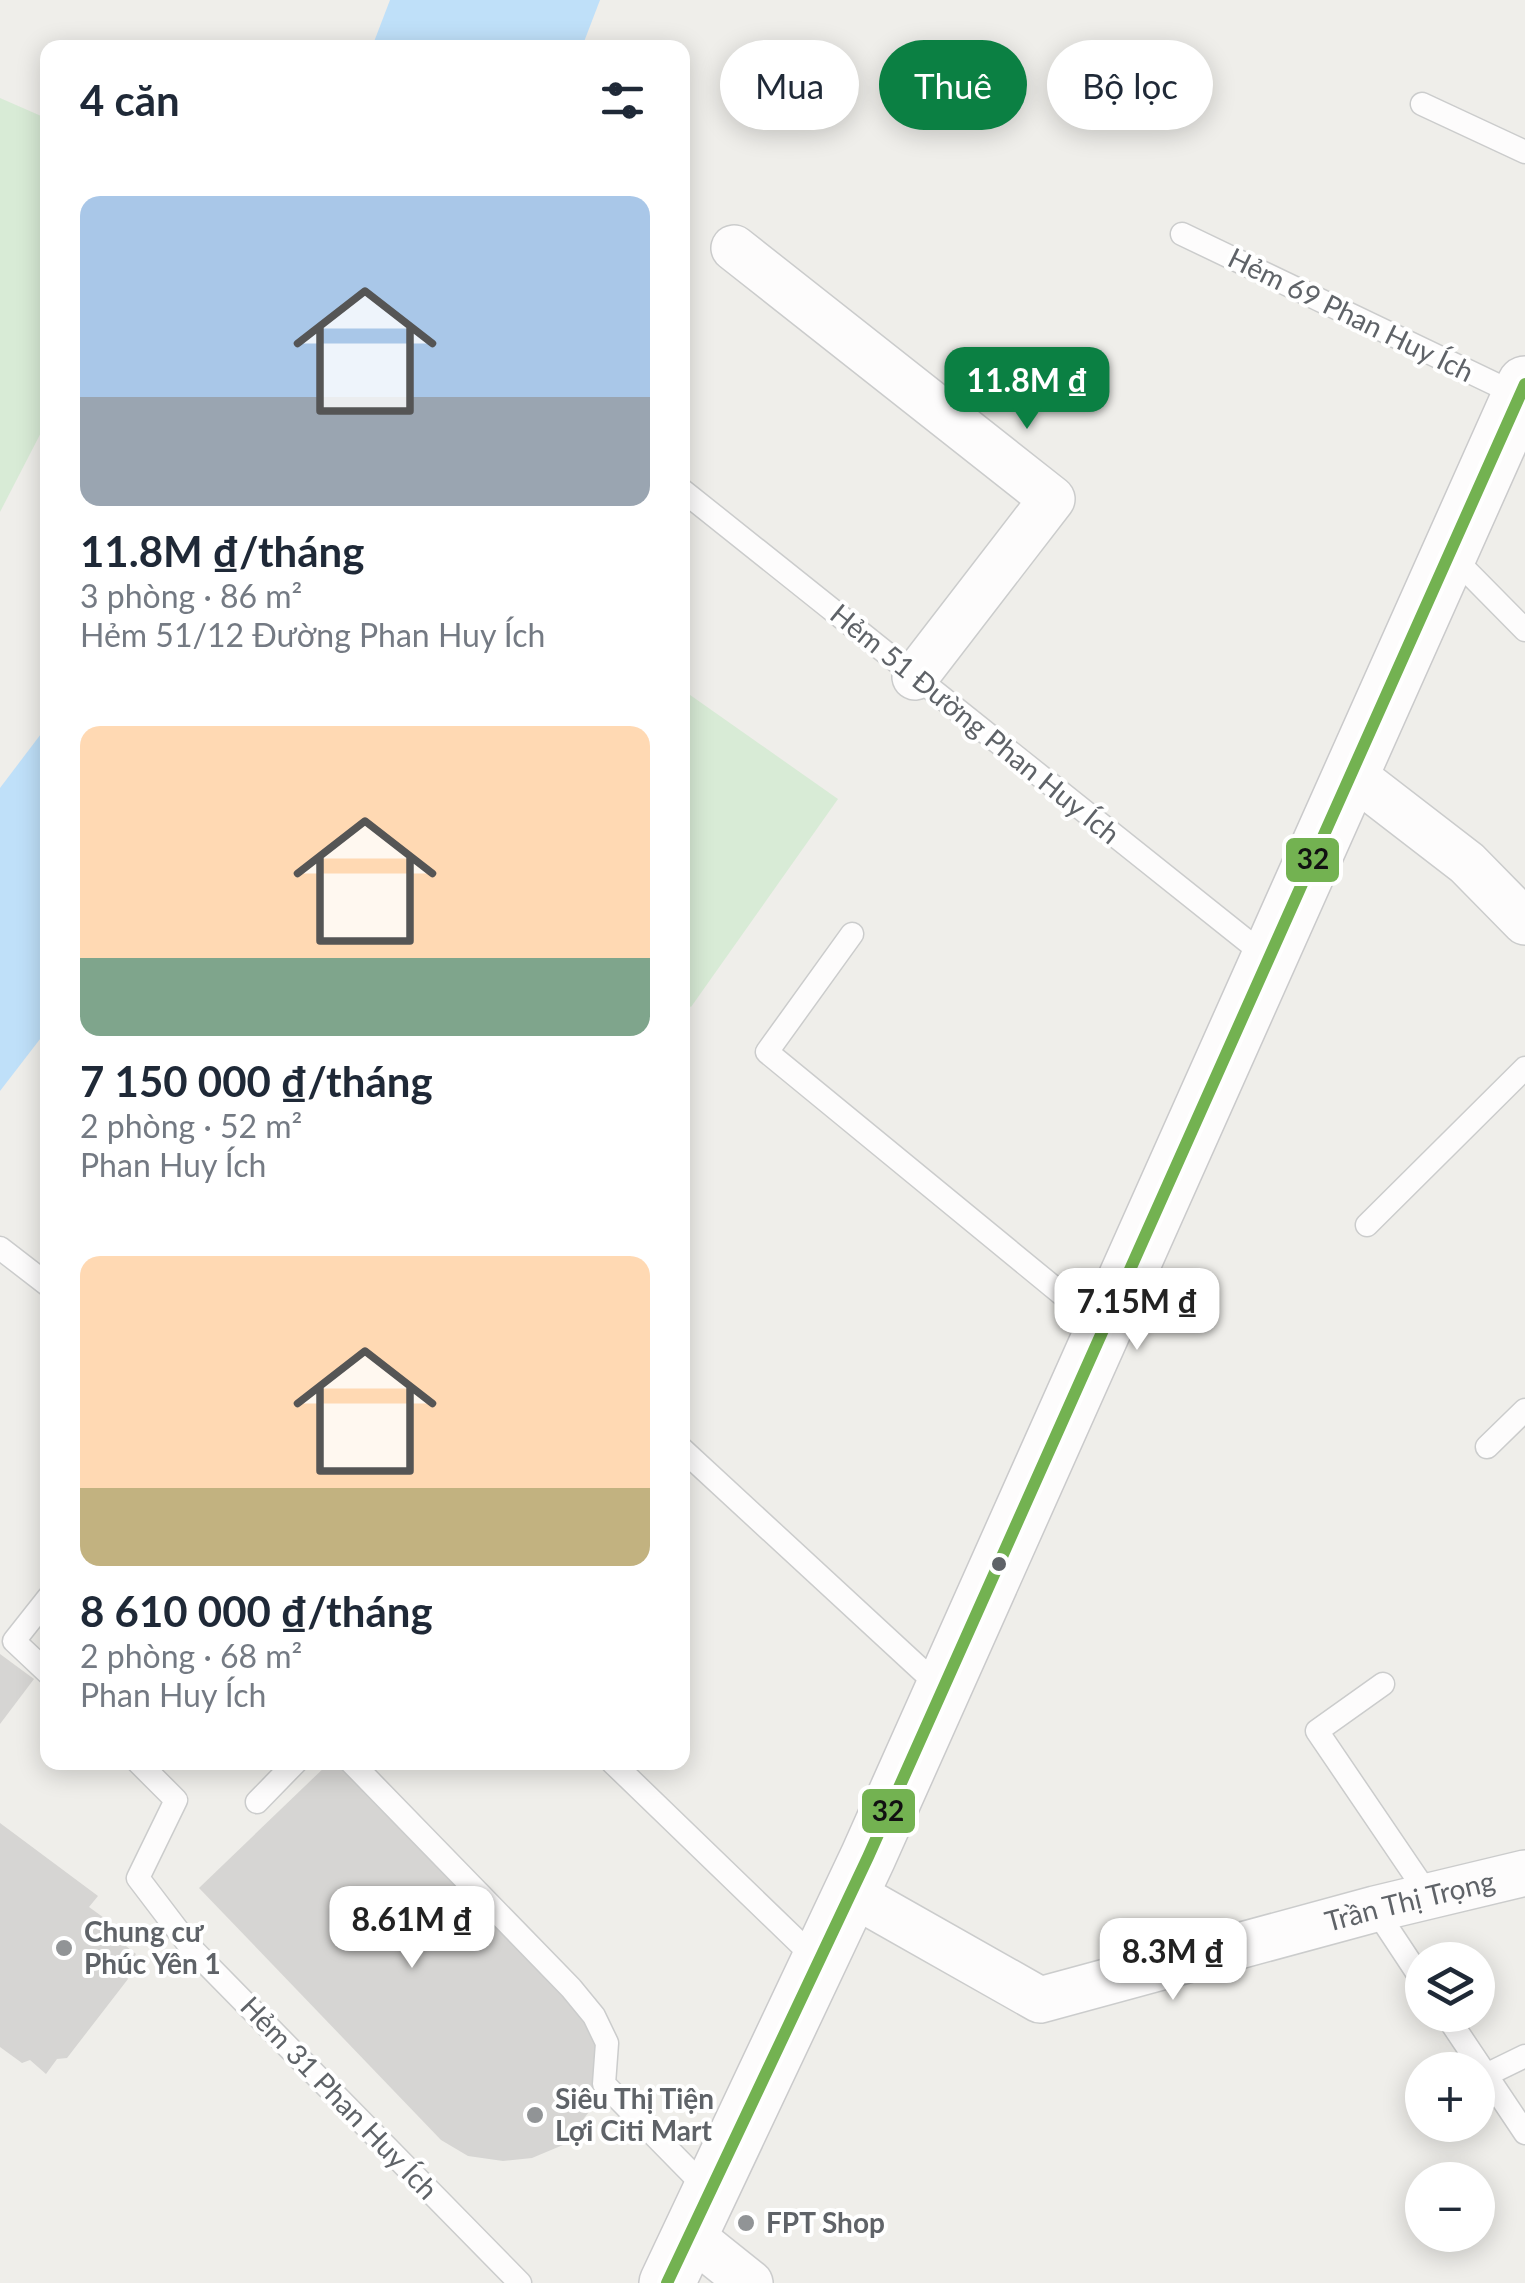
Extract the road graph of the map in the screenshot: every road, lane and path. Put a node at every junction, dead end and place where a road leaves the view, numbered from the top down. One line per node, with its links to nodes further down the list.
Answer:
1 (1422, 104): 2 (lane)
2 (1525, 152)
3 (1182, 234): 5 (lane, Hẻm 69 Phan Huy Ích)
4 (734, 248): 9 (street)
5 (1522, 390): 7 (main road)
6 (690, 496): 9 (lane, Hẻm 51 Đường Phan Huy Ích)
7 (1448, 552): 8 (lane); 10 (main road)
8 (1525, 630)
9 (915, 676): 13 (lane, Hẻm 51 Đường Phan Huy Ích)
10 (1350, 772): 11 (street); 13 (main road)
11 (1525, 922)
12 (852, 934): 18 (lane)
13 (1267, 957): 18 (main road)
14 (1525, 1068): 15 (lane)
15 (1367, 1225)
16 (0, 1248): 17 (lane)
17 (40, 1279)
18 (1102, 1327): 25 (main road)
19 (1525, 1410): 20 (lane)
20 (1487, 1447)
21 (690, 1456): 25 (lane)
22 (40, 1608): 23 (lane)
23 (40, 1666)
24 (1383, 1684): 33 (lane)
25 (942, 1690): 32 (main road)
26 (146, 1770): 42 (lane, Hẻm 31 Phan Huy Ích)
27 (288, 1770): 30 (lane)
28 (359, 1770): 41 (lane)
29 (620, 1770): 36 (lane)
30 (257, 1802)
31 (1525, 1873): 33 (street, Trần Thị Trọng)
32 (851, 1894): 34 (street, Trần Thị Trọng); 36 (main road)
33 (1429, 1896): 34 (street, Trần Thị Trọng)
34 (1375, 1910): 35 (lane)
35 (1405, 1955)
36 (819, 1962): 41 (main road)
37 (1525, 2056): 38 (lane)
38 (1495, 2071)
39 (1495, 2088): 40 (lane)
40 (1525, 2132)
41 (700, 2213): 43 (main road); 44 (street)
42 (520, 2283)
43 (667, 2283)
44 (750, 2283)

